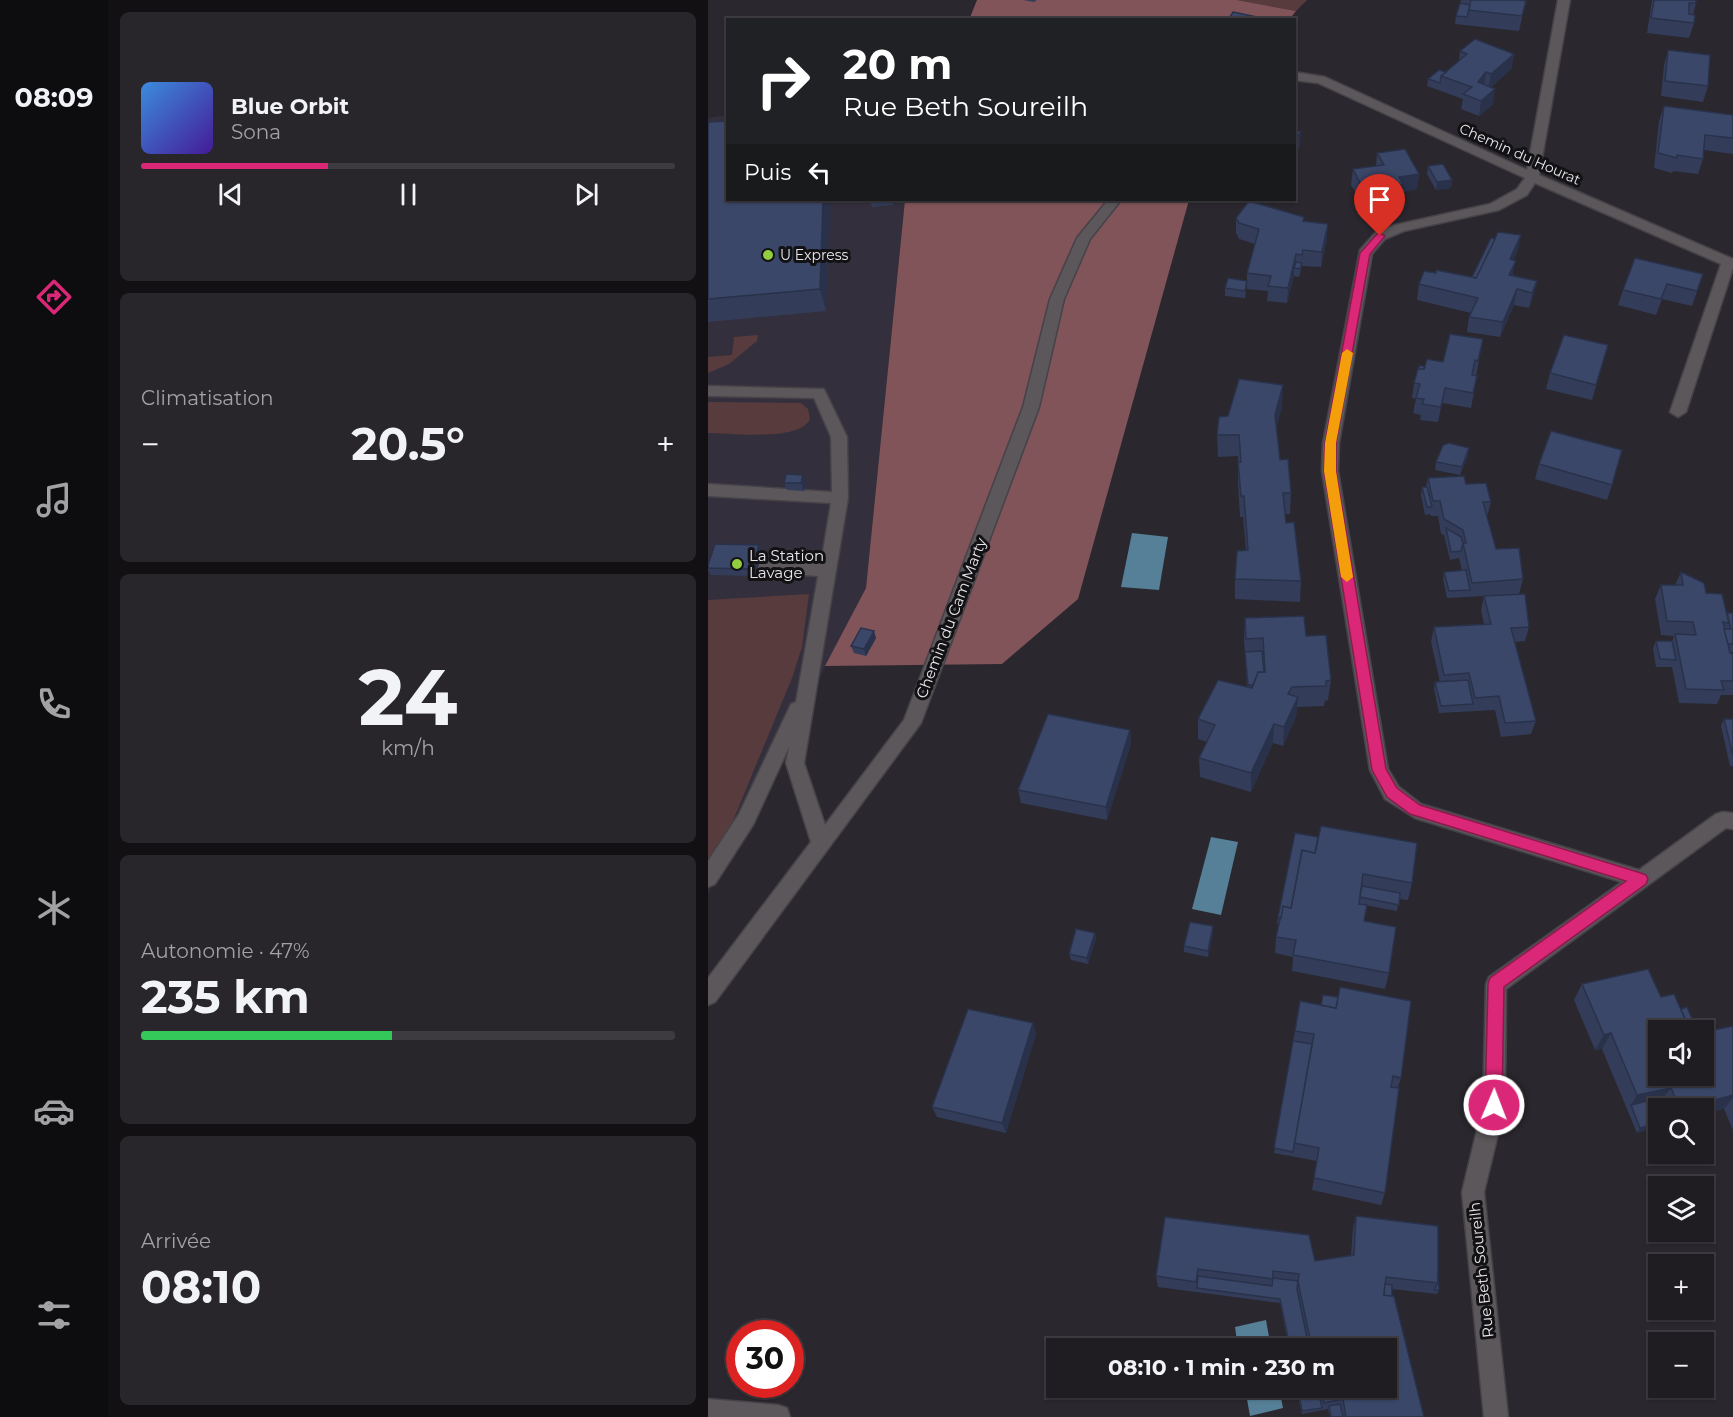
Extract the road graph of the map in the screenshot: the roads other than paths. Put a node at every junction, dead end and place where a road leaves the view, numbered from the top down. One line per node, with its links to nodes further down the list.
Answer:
1 (1564, 0): 3 (street)
2 (1296, 76): 3 (street, Chemin du Hourat)
3 (1532, 177): 5 (street, Chemin du Hourat); 16 (street)
4 (1113, 201): 14 (street, Chemin du Cam Marty)
5 (1730, 263): 7 (street)
6 (708, 391): 9 (street)
7 (1678, 412)
8 (708, 490): 9 (street)
9 (840, 498): 11 (street)
10 (759, 566): 11 (street)
11 (827, 570): 12 (street)
12 (806, 691): 14 (street); 15 (street)
13 (1733, 821): 16 (street, Rue Beth Soureilh)
14 (821, 843): 17 (street, Chemin du Cam Marty)
15 (708, 878)
16 (1641, 879): 20 (street, Rue Beth Soureilh)
17 (709, 988)
18 (708, 1411): 19 (street)
19 (778, 1417)
20 (1496, 1417)

